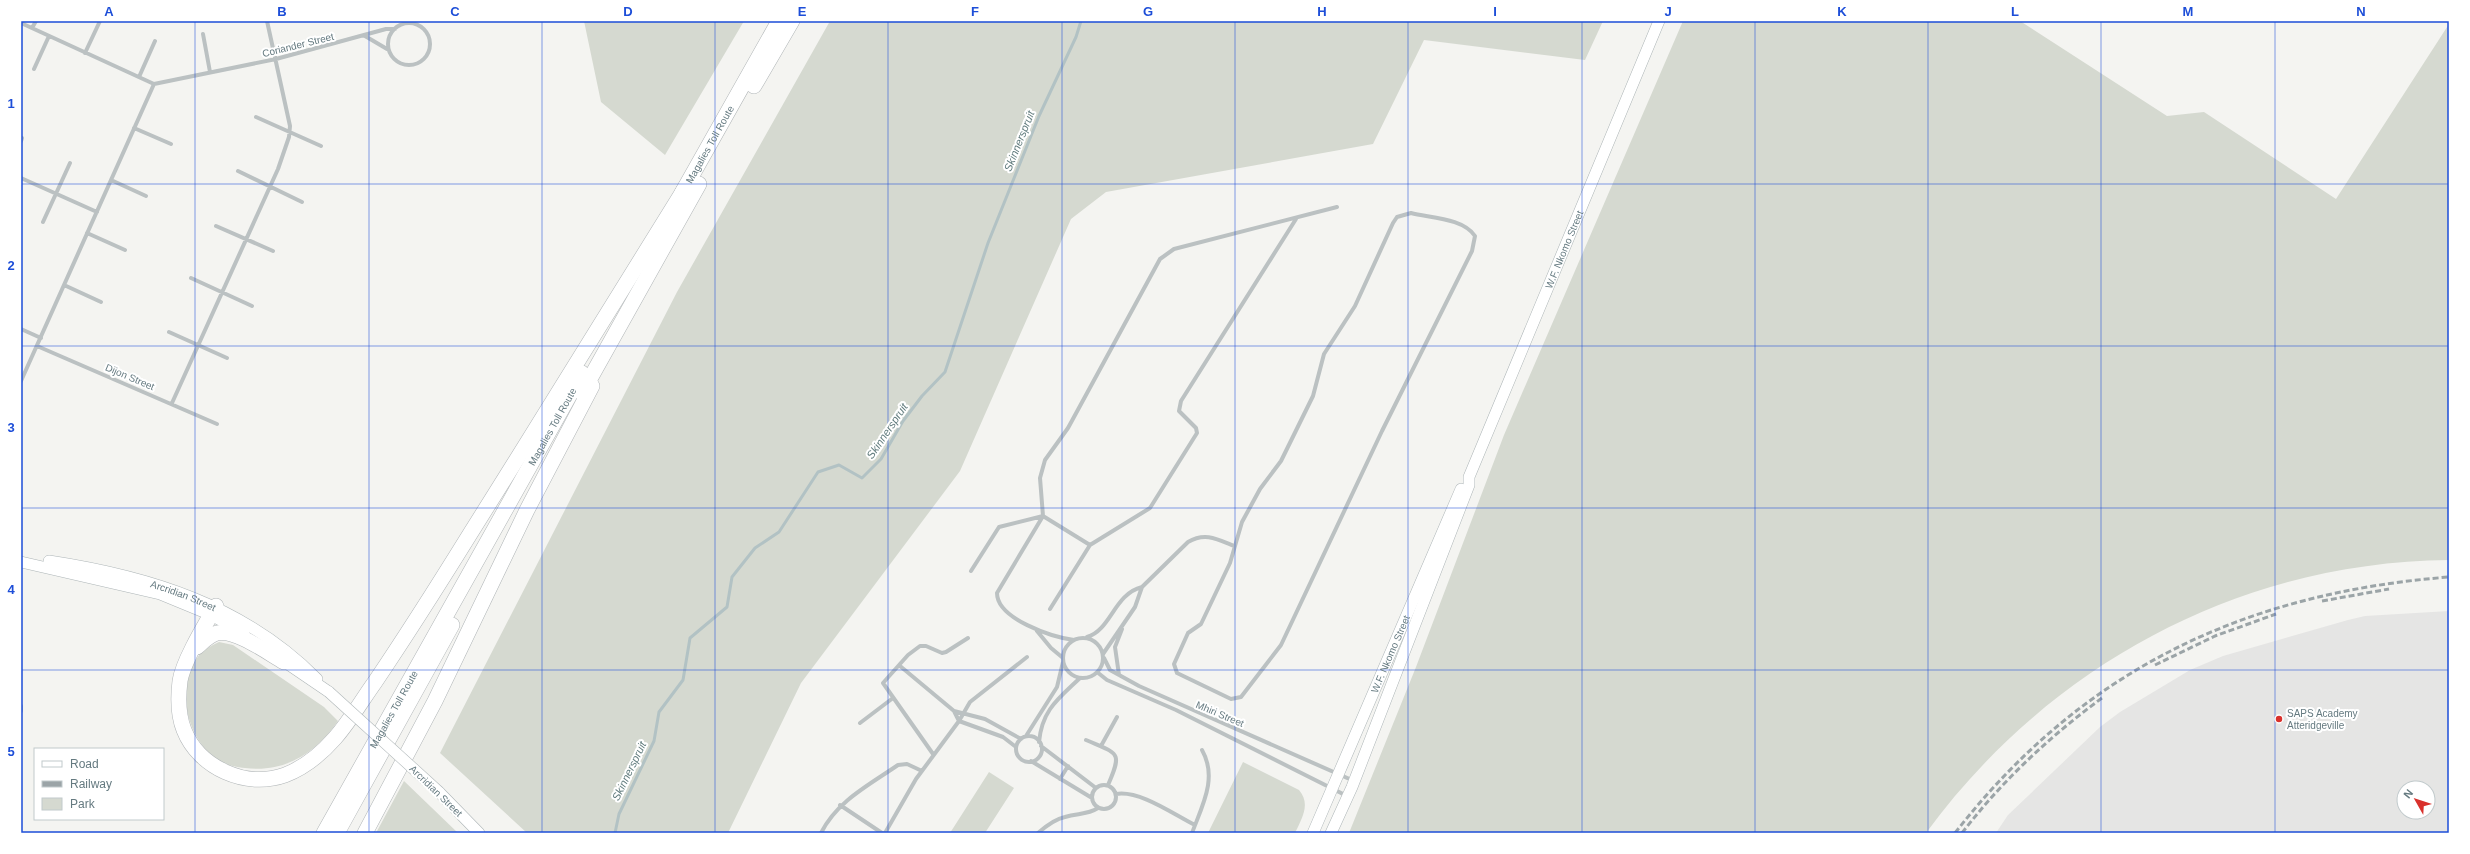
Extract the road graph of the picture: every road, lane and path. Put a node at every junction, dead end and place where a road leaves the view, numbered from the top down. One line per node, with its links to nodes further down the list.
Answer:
1 (36, 21): 9 (street)
2 (100, 21): 16 (street)
3 (267, 21): 17 (street)
4 (779, 21): 32 (highway, Magalies Toll Route)
5 (792, 21): 32 (highway, Magalies Toll Route)
6 (1659, 21): 59 (main road, W.F. Nkomo Street)
7 (21, 23): 9 (street)
8 (415, 23): 10 (street); 15 (street)
9 (32, 28): 12 (street)
10 (395, 29): 13 (street, Coriander Street); 15 (street)
11 (203, 34): 19 (street)
12 (49, 36): 16 (street); 18 (street)
13 (366, 36): 15 (street); 17 (street, Coriander Street)
14 (155, 41): 20 (street)
15 (387, 49)
16 (85, 53): 20 (street)
17 (276, 59): 19 (street, Coriander Street); 24 (street)
18 (34, 69)
19 (210, 72): 21 (street, Coriander Street)
20 (139, 77): 21 (street)
21 (154, 84): 23 (street)
22 (256, 117): 24 (street)
23 (134, 128): 25 (street); 30 (street)
24 (289, 132): 26 (street); 31 (street)
25 (171, 144)
26 (321, 146)
27 (70, 163): 33 (street)
28 (238, 172): 31 (street)
29 (21, 178): 33 (street)
30 (111, 180): 34 (street); 37 (street)
31 (270, 187): 35 (street); 42 (street)
32 (691, 188): 73 (highway); 116 (highway, Magalies Toll Route); 117 (highway, Magalies Toll Route); 118 (highway)
33 (56, 194): 37 (street); 39 (street)
34 (146, 196)
35 (302, 202)
36 (1337, 208): 38 (street)
37 (96, 212): 41 (street)
38 (1296, 219): 60 (street); 61 (street)
39 (43, 222)
40 (216, 226): 42 (street)
41 (87, 233): 43 (street); 46 (street)
42 (246, 238): 44 (street); 47 (street)
43 (125, 250)
44 (273, 251)
45 (191, 278): 47 (street)
46 (64, 285): 48 (street); 52 (street)
47 (222, 292): 49 (street); 53 (street)
48 (101, 302)
49 (252, 306)
50 (21, 329): 52 (street)
51 (169, 332): 53 (street)
52 (41, 338): 54 (street)
53 (197, 344): 55 (street); 57 (street)
54 (37, 346): 56 (street); 57 (street, Dijon Street)
55 (228, 358)
56 (21, 381)
57 (172, 403): 58 (street, Dijon Street)
58 (217, 424)
59 (1469, 477): 104 (main road, W.F. Nkomo Street); 106 (main road, W.F. Nkomo Street)
60 (1044, 516): 61 (street); 64 (street); 69 (street)
61 (1090, 545): 66 (street)
62 (1234, 546): 62 (street); 65 (street)
63 (21, 560): 67 (main road, Arcridian Street)
64 (971, 571)
65 (1142, 587): 68 (street); 70 (street)
66 (1050, 609)
67 (213, 611): 73 (highway); 77 (main road, Arcridian Street); 82 (main road, Arcridian Street)
68 (1124, 623): 74 (street); 80 (street)
69 (1036, 630): 72 (street); 76 (street)
70 (1085, 637): 72 (street); 74 (street)
71 (968, 638): 78 (street)
72 (1074, 640): 76 (street)
73 (192, 650): 77 (highway)
74 (1103, 656): 79 (street); 80 (street, Mhiri Street)
75 (1027, 657): 87 (street)
76 (1063, 660): 81 (street); 93 (street)
77 (284, 662): 82 (main road, Arcridian Street)
78 (900, 666): 83 (street); 85 (street)
79 (1097, 672): 81 (street); 109 (street, Mhiri Street)
80 (1119, 675): 104 (street, Mhiri Street)
81 (1080, 678): 96 (street)
82 (325, 689): 119 (main road, Arcridian Street, bridge)
83 (893, 698): 90 (street); 100 (street)
84 (21, 706): 86 (street)
85 (954, 710): 87 (street); 89 (street)
86 (21, 711)
87 (964, 712): 89 (street); 91 (street)
88 (1117, 717): 97 (street)
89 (960, 720): 92 (street); 100 (street)
90 (860, 723)
91 (997, 725): 92 (street); 94 (street)
92 (996, 734): 98 (street)
93 (1026, 736): 94 (street); 96 (street)
94 (1021, 738): 98 (street)
95 (1086, 740): 97 (street)
96 (1040, 744): 101 (street); 102 (street)
97 (1101, 746): 107 (street)
98 (1016, 747): 101 (street)
99 (1202, 750): 115 (street)
100 (933, 754): 103 (street)
101 (1031, 761): 105 (street)
102 (1068, 766): 105 (street); 108 (street)
103 (922, 771): 113 (street); 121 (street)
104 (1337, 774): 106 (street, Mhiri Street); 109 (main road, W.F. Nkomo Street)
105 (1060, 779): 112 (street)
106 (1354, 781): 111 (main road, W.F. Nkomo Street)
107 (1108, 785): 108 (street); 110 (street)
108 (1096, 788): 112 (street)
109 (1331, 789): 111 (street, Mhiri Street); 124 (main road, W.F. Nkomo Street)
110 (1116, 794): 114 (street); 115 (street)
111 (1348, 796): 125 (main road, W.F. Nkomo Street)
112 (1092, 798): 114 (street)
113 (840, 805): 120 (street); 121 (street)
114 (1098, 808): 122 (street)
115 (1195, 824): 123 (street)
116 (324, 833)
117 (337, 833)
118 (365, 833)
119 (480, 833)
120 (821, 833)
121 (883, 833)
122 (1038, 833)
123 (1192, 833)
124 (1313, 833)
125 (1331, 833)

